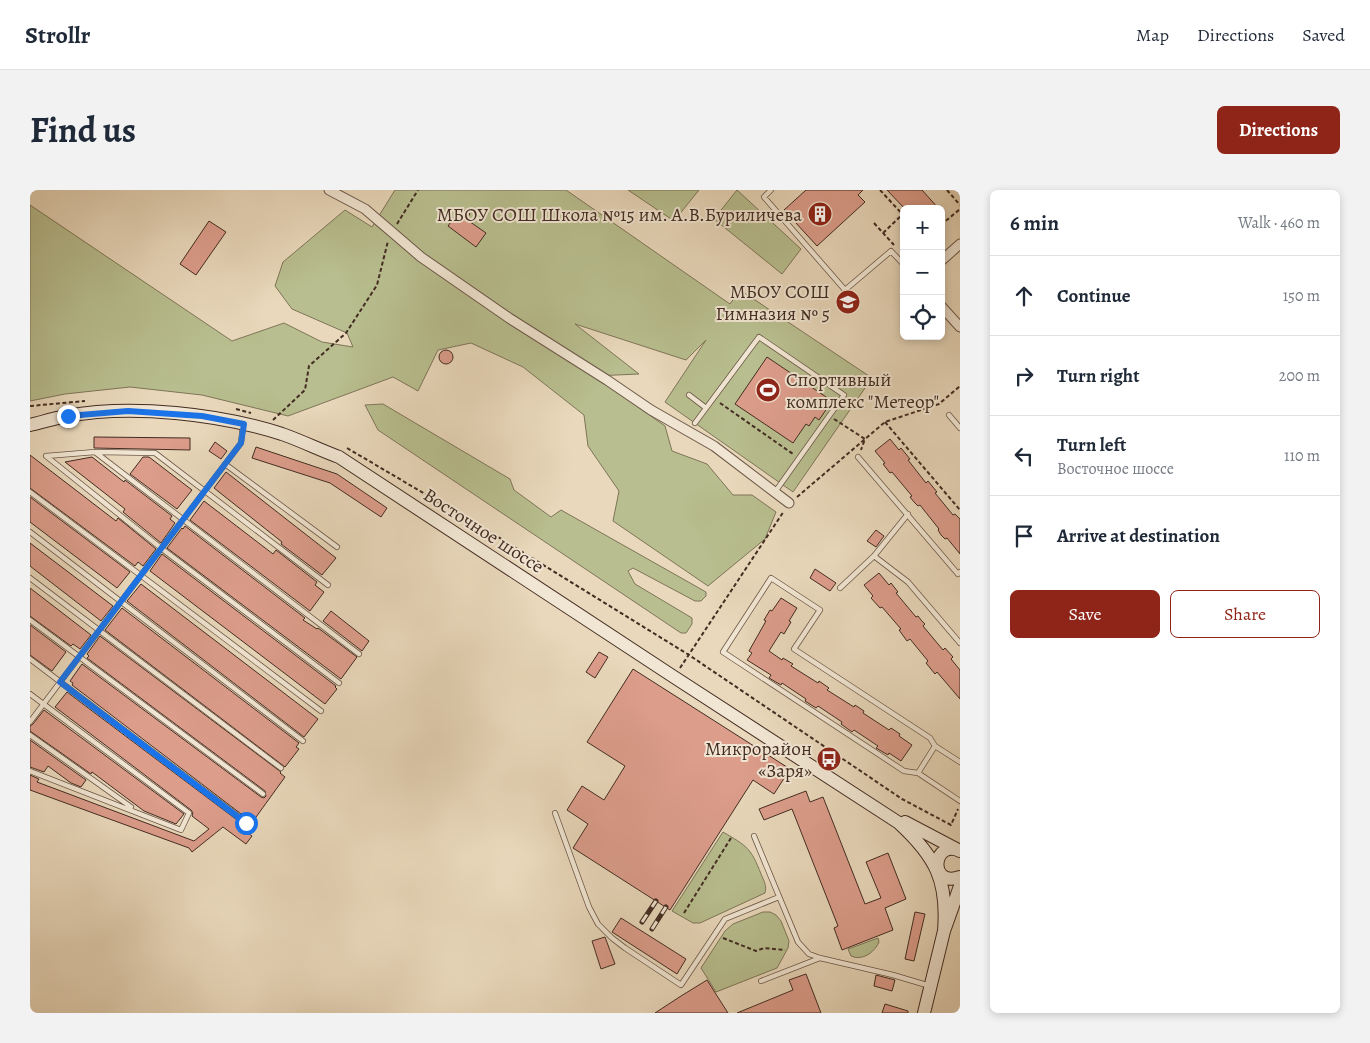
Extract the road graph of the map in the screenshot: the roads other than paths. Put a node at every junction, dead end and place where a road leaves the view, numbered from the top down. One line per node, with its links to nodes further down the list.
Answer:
1 (329, 190): 20 (street)
2 (772, 190): 5 (lane)
3 (960, 244): 4 (street)
4 (945, 257)
5 (900, 261)
6 (945, 310): 7 (street)
7 (960, 327)
8 (689, 395): 9 (lane)
9 (706, 408): 11 (lane); 20 (lane)
10 (949, 415): 14 (lane)
11 (695, 423)
12 (244, 424): 13 (main road, Восточное шоссе); 17 (lane); 57 (main road, Восточное шоссе)
13 (30, 425)
14 (960, 428)
15 (95, 452): 18 (lane); 23 (lane); 26 (lane)
16 (858, 457): 22 (lane)
17 (225, 464): 18 (lane); 25 (lane)
18 (205, 491): 23 (lane); 31 (lane)
19 (30, 492): 29 (lane)
20 (775, 492): 21 (street)
21 (789, 503)
22 (908, 514): 27 (lane); 28 (lane)
23 (183, 519): 26 (lane); 37 (lane)
24 (30, 532): 33 (lane)
25 (337, 547)
26 (161, 548): 29 (lane); 41 (lane)
27 (874, 556): 32 (lane); 36 (lane)
28 (960, 572)
29 (140, 575): 33 (lane); 44 (lane)
30 (30, 578): 35 (lane)
31 (328, 585)
32 (840, 588)
33 (121, 602): 35 (lane); 47 (lane)
34 (30, 620): 38 (lane)
35 (99, 630): 38 (lane); 50 (lane)
36 (960, 643)
37 (359, 654)
38 (80, 657): 40 (lane); 55 (lane)
39 (30, 659): 40 (lane)
40 (60, 682): 43 (lane); 60 (lane)
41 (339, 683)
42 (30, 694): 43 (lane)
43 (44, 704): 45 (lane); 58 (lane)
44 (321, 711)
45 (30, 722)
46 (30, 735): 53 (lane)
47 (303, 741)
48 (935, 746): 49 (lane); 52 (lane); 52 (lane)
49 (960, 762)
50 (281, 768)
51 (30, 771): 54 (lane)
52 (918, 773): 56 (lane)
53 (98, 784): 54 (lane); 58 (lane)
54 (91, 794): 58 (lane)
55 (263, 794)
56 (960, 802)
57 (876, 807): 62 (main road, Восточное шоссе); 63 (main road, Восточное шоссе)
58 (137, 812)
59 (554, 812): 66 (lane)
60 (246, 823)
61 (754, 836): 66 (lane)
62 (960, 851): 63 (main road)
63 (937, 868): 64 (main road); 67 (main road, Восточное шоссе)
64 (960, 877)
65 (960, 886): 67 (main road, Восточное шоссе)
66 (779, 897): 68 (lane)
67 (944, 931): 70 (main road, Восточное шоссе)
68 (820, 958): 69 (lane); 70 (lane)
69 (761, 981)
70 (932, 987): 71 (main road, Восточное шоссе)
71 (924, 1013)

